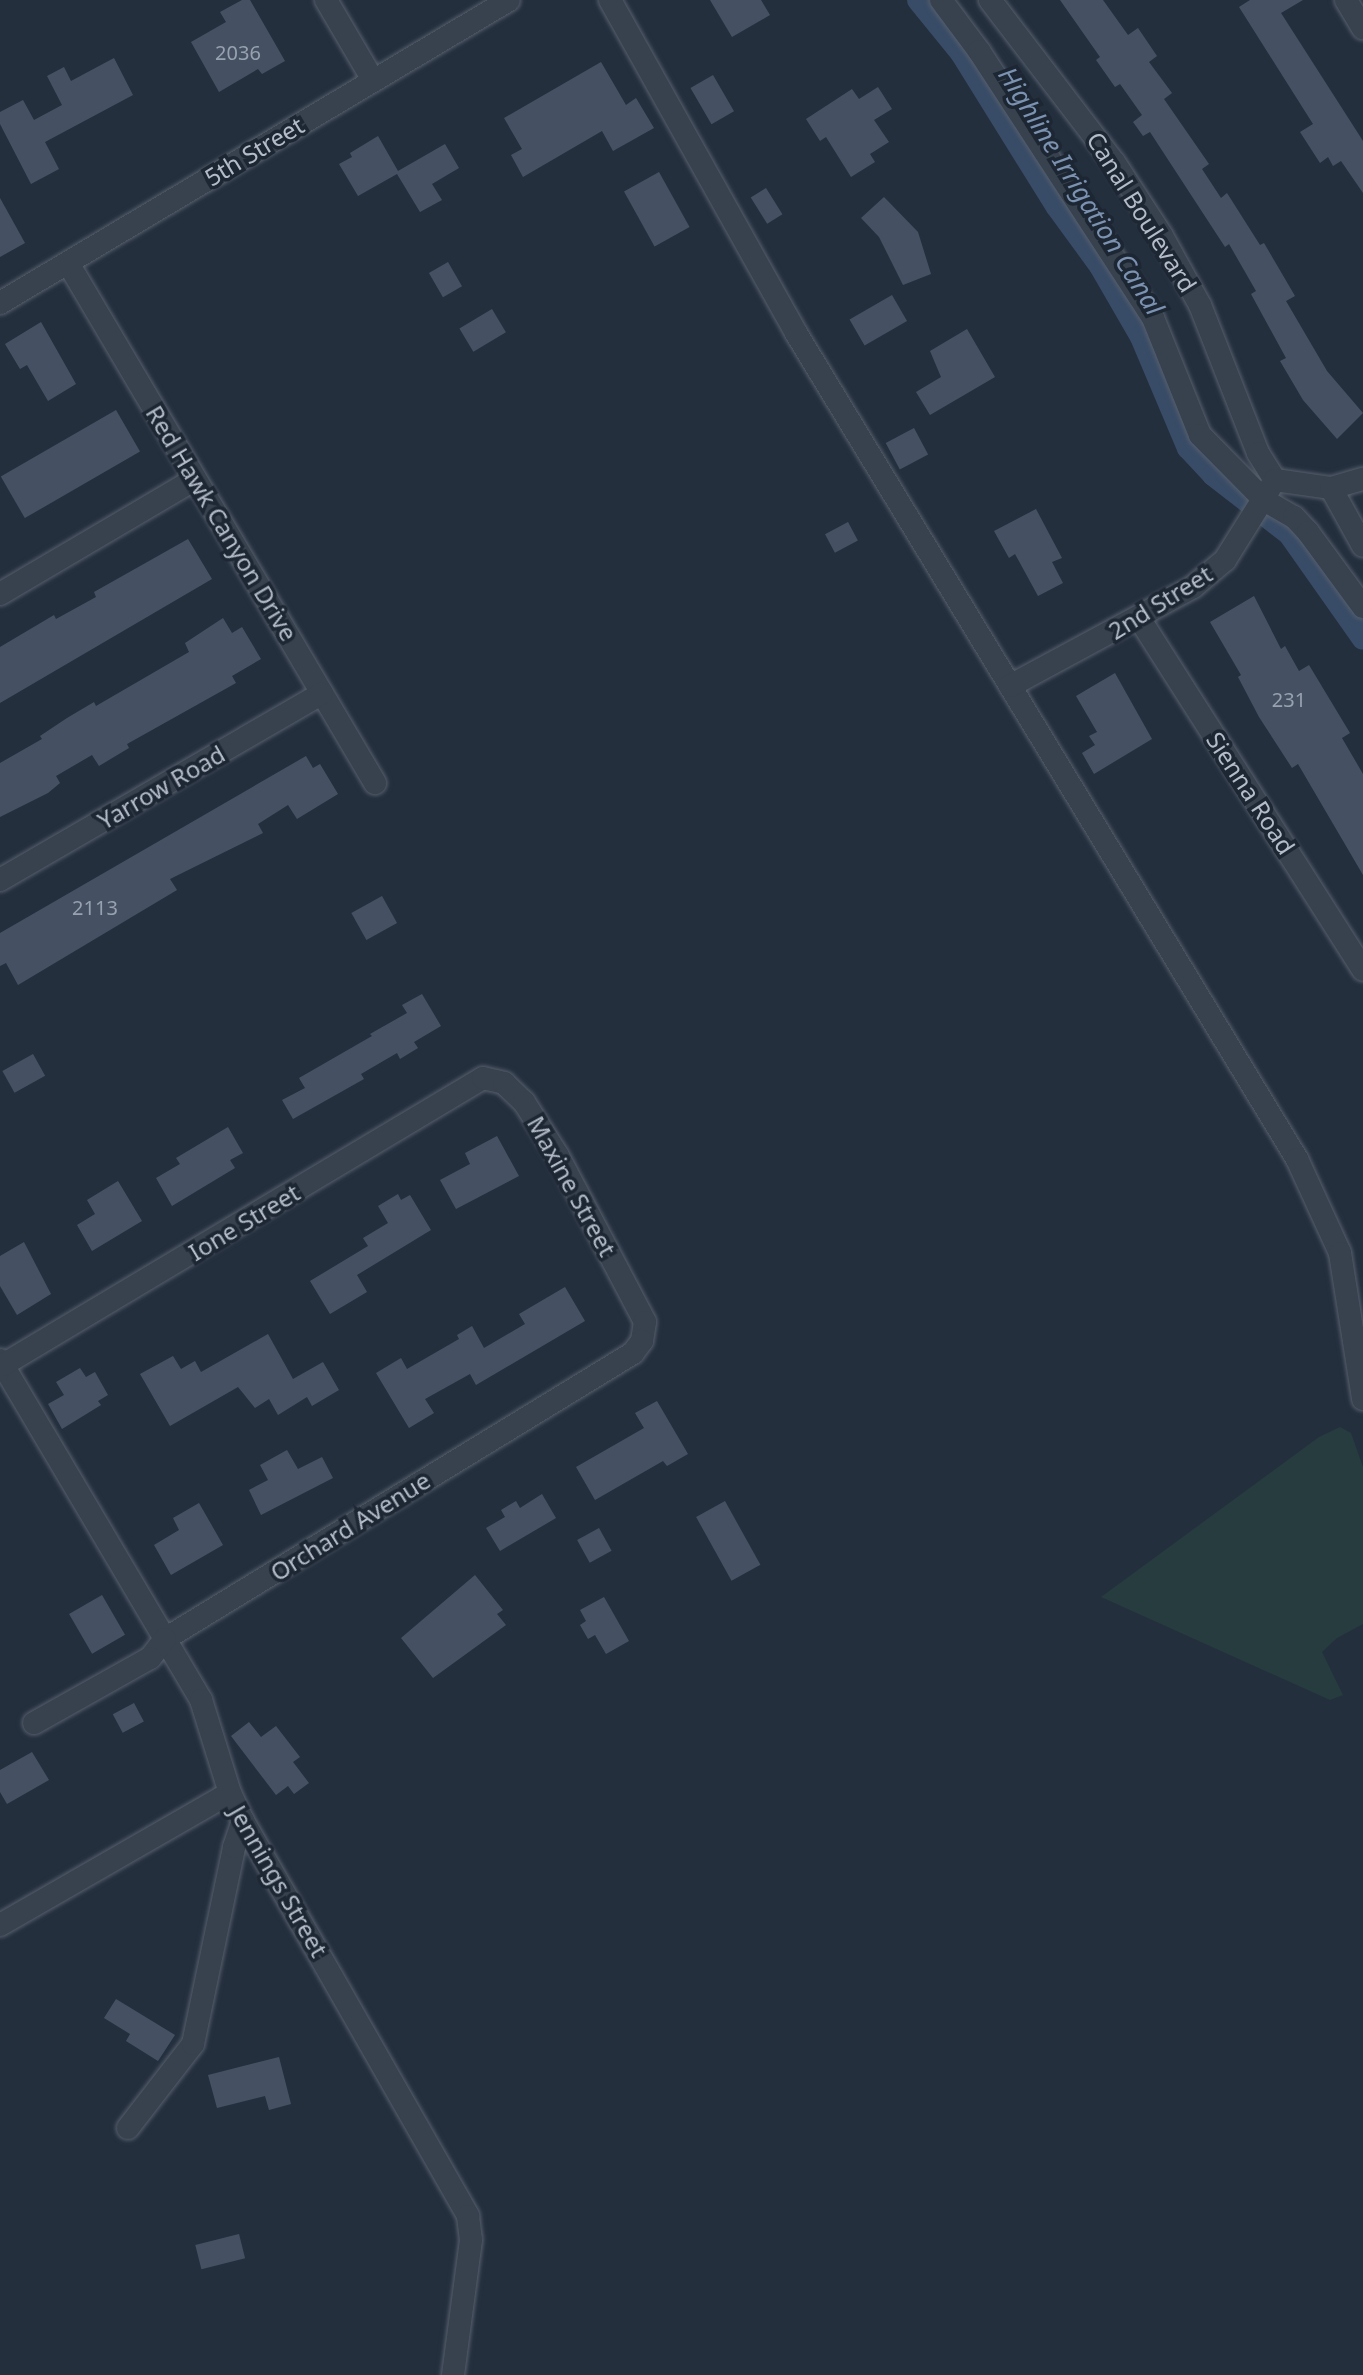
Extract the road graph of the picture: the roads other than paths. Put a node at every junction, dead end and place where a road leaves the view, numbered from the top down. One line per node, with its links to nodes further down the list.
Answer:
1 (326, 0): 8 (street)
2 (509, 0): 8 (street, 5th Street)
3 (610, 0): 19 (street)
4 (941, 0): 14 (street)
5 (990, 0): 14 (street, Canal Boulevard)
6 (1346, 0): 7 (street)
7 (1363, 28)
8 (373, 80): 9 (street, 5th Street)
9 (68, 263): 10 (street, 5th Street); 11 (street, Red Hawk Canyon Drive)
10 (0, 303)
11 (195, 479): 16 (street); 20 (street, Red Hawk Canyon Drive)
12 (1363, 479): 13 (street)
13 (1331, 488): 14 (street); 15 (street)
14 (1267, 494): 17 (street); 18 (street, 2nd Street)
15 (1363, 546)
16 (0, 594)
17 (1363, 607)
18 (1139, 618): 19 (street, 2nd Street); 23 (street, Sienna Road)
19 (1010, 686): 27 (street)
20 (322, 693): 21 (street, Red Hawk Canyon Drive); 22 (street, Yarrow Road)
21 (375, 783)
22 (0, 880)
23 (1363, 970)
24 (483, 1078): 25 (street, Maxine Street); 26 (street, Ione Street)
25 (643, 1315): 28 (street, Orchard Avenue)
26 (2, 1363): 28 (street, Jennings Street)
27 (1363, 1399)
28 (165, 1639): 29 (street, Orchard Avenue); 30 (street, Jennings Street)
29 (34, 1723)
30 (230, 1793): 31 (street, Jennings Street); 32 (street)
31 (243, 1821): 33 (street); 34 (street, Jennings Street)
32 (0, 1925)
33 (128, 2128)
34 (453, 2375)

